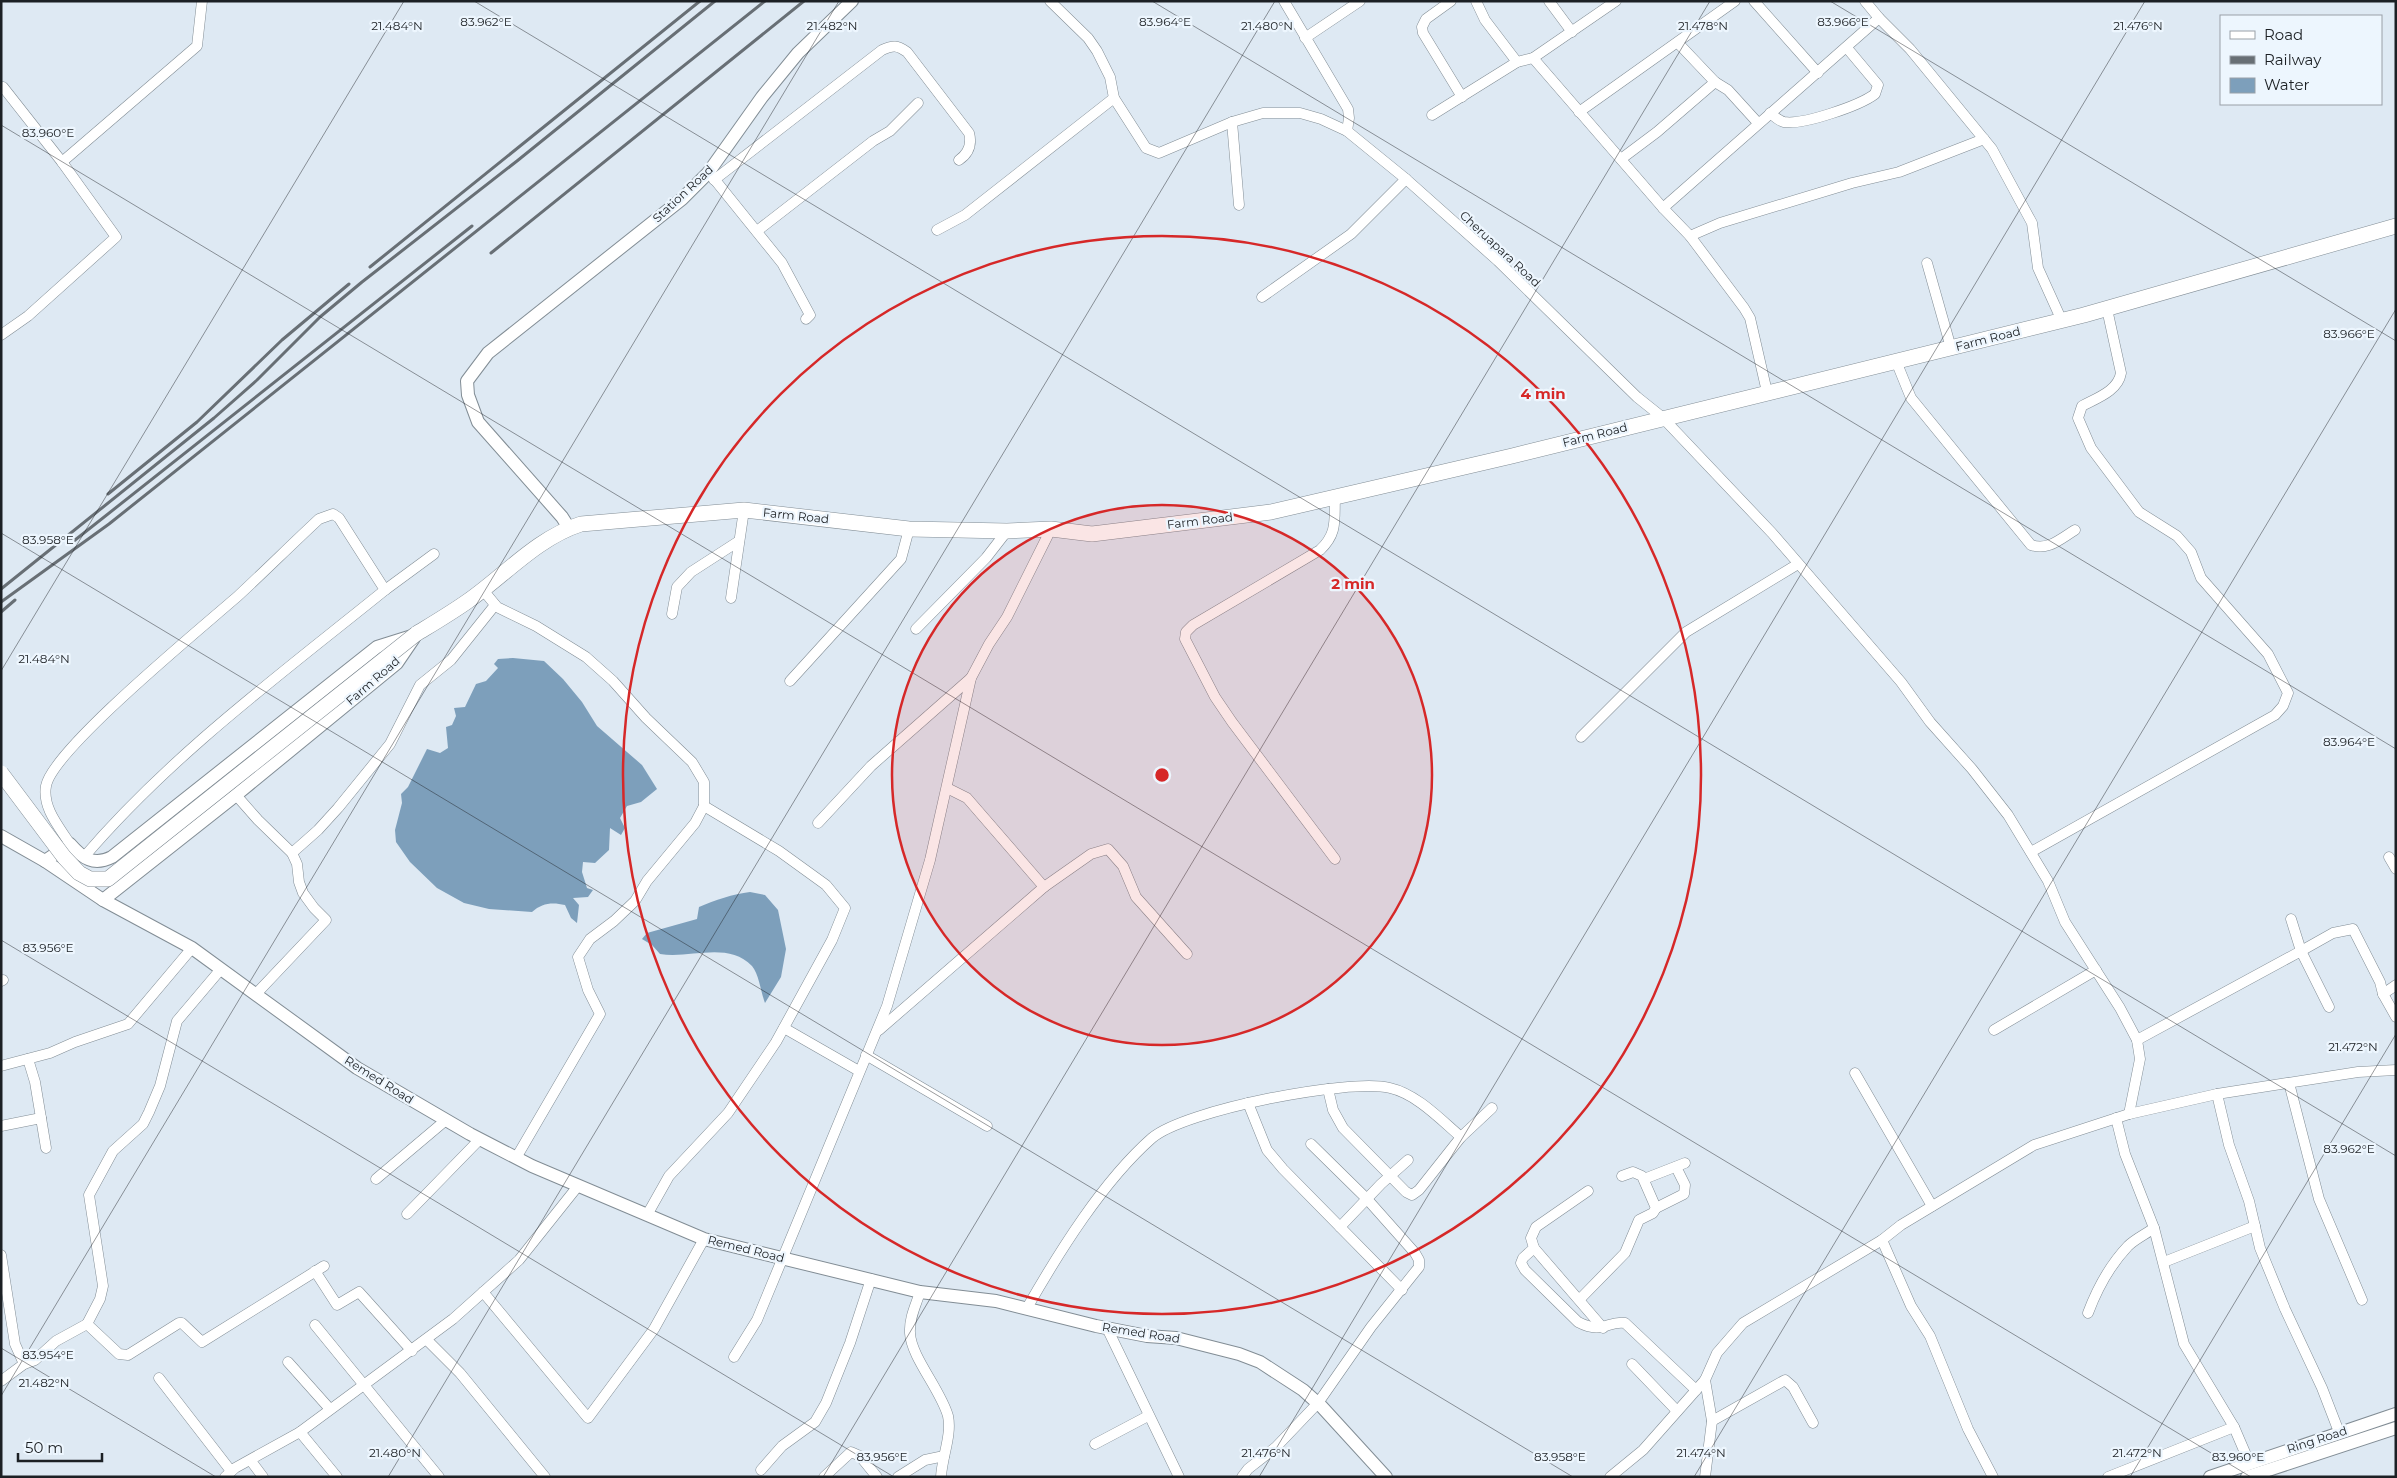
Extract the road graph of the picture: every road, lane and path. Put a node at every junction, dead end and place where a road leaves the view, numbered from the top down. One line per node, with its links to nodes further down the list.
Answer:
1 (202, 1): 35 (street)
2 (852, 1): 36 (street, Station Road)
3 (1284, 1): 15 (street)
4 (1360, 1): 15 (street)
5 (1451, 1): 23 (street)
6 (1476, 1): 19 (street)
7 (1549, 1): 14 (street)
8 (1616, 1): 14 (street)
9 (1735, 1): 16 (street)
10 (1754, 1): 20 (street)
11 (1865, 1): 13 (street)
12 (1056, 3): 24 (street, Cheruapara Road)
13 (1879, 18): 17 (street); 32 (street)
14 (1572, 32): 18 (street)
15 (1305, 38): 31 (street)
16 (1678, 43): 21 (street); 26 (street)
17 (1847, 48): 20 (street); 27 (street)
18 (1533, 58): 19 (street); 26 (street)
19 (1517, 62): 23 (street)
20 (1818, 74): 27 (street)
21 (1715, 82): 30 (street); 33 (street)
22 (3, 88): 35 (street)
23 (1462, 97): 28 (street)
24 (1114, 98): 29 (street, Cheruapara Road); 41 (street)
25 (918, 103): 42 (street)
26 (1579, 112): 33 (street)
27 (1770, 113): 30 (street)
28 (1432, 115)
29 (1232, 122): 31 (street, Cheruapara Road); 38 (street)
30 (1758, 123): 39 (street)
31 (1347, 131): 37 (street, Cheruapara Road)
32 (1984, 139): 43 (street); 48 (street)
33 (1621, 159): 39 (street)
34 (959, 160): 36 (street)
35 (62, 162): 49 (street)
36 (711, 176): 42 (street); 56 (street, Station Road)
37 (1406, 179): 45 (street); 53 (street, Cheruapara Road)
38 (1239, 205)
39 (1664, 208): 43 (street)
40 (2396, 226): 46 (main road, Farm Road)
41 (936, 230)
42 (757, 231): 47 (street)
43 (1690, 236): 52 (street)
44 (1927, 263): 50 (street)
45 (1262, 297)
46 (2107, 309): 48 (main road, Farm Road); 81 (street)
47 (806, 319)
48 (2062, 321): 50 (main road, Farm Road)
49 (1, 335)
50 (1951, 348): 51 (main road, Farm Road)
51 (1896, 361): 52 (main road, Farm Road); 59 (street)
52 (1767, 392): 53 (main road, Farm Road)
53 (1662, 418): 54 (main road, Farm Road); 63 (street, Cheruapara Road)
54 (1334, 496): 58 (main road, Farm Road); 85 (street)
55 (744, 510): 56 (main road, Farm Road); 57 (main road, Farm Road); 61 (street)
56 (569, 528): 65 (main road, Farm Road)
57 (909, 529): 60 (main road, Farm Road); 72 (street)
58 (1051, 529): 60 (main road, Farm Road); 71 (street)
59 (2074, 530)
60 (1007, 531): 69 (street)
61 (739, 541): 66 (street); 68 (street)
62 (434, 554): 64 (street)
63 (1798, 564): 73 (street); 81 (street, Cheruapara Road)
64 (385, 590): 80 (street); 83 (street)
65 (483, 590): 67 (street); 70 (main road, Farm Road)
66 (731, 598)
67 (495, 605): 77 (street); 82 (street)
68 (672, 614)
69 (916, 629)
70 (416, 634): 74 (main road, bridge); 76 (street, Farm Road); 83 (street)
71 (971, 678): 75 (street); 78 (street)
72 (790, 681)
73 (1581, 737)
74 (1, 773)
75 (947, 788): 88 (street); 103 (street)
76 (236, 795): 82 (street); 89 (street, Farm Road)
77 (704, 806): 101 (street); 126 (street)
78 (818, 823)
79 (1, 836): 86 (street, Remed Road)
80 (70, 844): 83 (street); 86 (street)
81 (2031, 852): 95 (street, Cheruapara Road)
82 (292, 853): 97 (street)
83 (84, 857)
84 (2389, 857): 87 (street)
85 (1334, 859)
86 (45, 861): 89 (street, Remed Road)
87 (2396, 869)
88 (1044, 887): 93 (street); 103 (street)
89 (103, 900): 91 (street, Remed Road)
90 (2291, 919): 92 (street)
91 (192, 948): 94 (street, Remed Road); 106 (street)
92 (2301, 951): 98 (street); 99 (street); 104 (street)
93 (1187, 954)
94 (221, 969): 97 (street, Remed Road); 157 (street)
95 (2096, 970): 102 (street); 104 (street, Cheruapara Road)
96 (2396, 985): 98 (street)
97 (256, 994): 119 (street, Remed Road)
98 (2383, 994): 100 (street)
99 (2328, 1007)
100 (2396, 1016)
101 (784, 1028): 109 (street); 138 (street)
102 (1994, 1030)
103 (877, 1032): 105 (street)
104 (2137, 1040): 116 (street)
105 (866, 1055): 109 (street); 121 (street)
106 (28, 1059): 107 (street); 117 (street)
107 (1, 1066)
108 (2396, 1070): 111 (street)
109 (859, 1071): 146 (street)
110 (1855, 1073): 135 (street)
111 (2289, 1083): 113 (street); 154 (street)
112 (1328, 1089): 114 (street); 122 (street); 128 (street)
113 (2218, 1094): 116 (street); 139 (street)
114 (1248, 1103): 140 (street); 155 (street)
115 (1492, 1108): 122 (street)
116 (2129, 1114): 118 (street)
117 (41, 1118): 120 (street); 125 (street)
118 (2116, 1118): 135 (street); 141 (street)
119 (446, 1120): 123 (street, Remed Road); 130 (street)
120 (1, 1126)
121 (987, 1126)
122 (1461, 1137): 128 (street)
123 (480, 1139): 126 (street, Remed Road); 137 (street)
124 (1311, 1144): 134 (street)
125 (46, 1148)
126 (516, 1158): 132 (street, Remed Road)
127 (1408, 1160): 128 (street)
128 (1390, 1176): 134 (street)
129 (1622, 1176): 131 (street)
130 (376, 1179)
131 (1644, 1179): 136 (street); 136 (street)
132 (578, 1186): 138 (street, Remed Road); 151 (street)
133 (1588, 1191): 144 (street)
134 (1367, 1199): 140 (street); 150 (street)
135 (1932, 1206): 143 (street)
136 (1656, 1208): 153 (street)
137 (406, 1214)
138 (647, 1215): 142 (street, Remed Road)
139 (2255, 1226): 147 (street); 182 (street)
140 (1340, 1227): 150 (street)
141 (2154, 1228): 147 (street); 156 (street)
142 (704, 1239): 146 (street, Remed Road); 151 (street)
143 (1882, 1240): 168 (street); 202 (street)
144 (1534, 1248): 153 (street); 160 (street)
145 (1, 1255): 149 (street)
146 (783, 1258): 148 (street, Remed Road); 163 (street)
147 (2164, 1262): 179 (street)
148 (871, 1279): 152 (street, Remed Road); 187 (street)
149 (4, 1287): 165 (street)
150 (1402, 1290): 172 (street)
151 (483, 1292): 161 (street)
152 (920, 1292): 155 (street, Remed Road); 184 (street)
153 (1580, 1299): 160 (street)
154 (2362, 1300)
155 (1026, 1308): 159 (street, Remed Road)
156 (2088, 1313)
157 (88, 1324): 162 (street); 165 (street)
158 (315, 1325): 170 (street)
159 (1108, 1328): 172 (street, Remed Road); 176 (street)
160 (1603, 1328): 171 (street)
161 (426, 1340): 162 (street); 192 (street)
162 (412, 1351): 170 (street)
163 (734, 1358)
164 (288, 1362): 173 (street)
165 (24, 1364): 169 (street)
166 (1632, 1364): 174 (street)
167 (159, 1378): 188 (street)
168 (1704, 1380): 171 (street); 177 (street)
169 (1, 1381)
170 (363, 1386): 173 (street); 191 (street)
171 (1696, 1390): 174 (street)
172 (1318, 1403): 198 (street); 199 (street, Remed Road)
173 (329, 1408): 181 (street)
174 (1677, 1411): 200 (street)
175 (2396, 1414): 182 (street, Ring Road)
176 (1148, 1416): 183 (street); 197 (street)
177 (1712, 1421): 178 (street); 201 (street)
178 (1813, 1423)
179 (2234, 1427): 186 (street); 203 (street)
180 (2396, 1428): 205 (street, Ring Road)
181 (300, 1432): 185 (street); 190 (street)
182 (2339, 1432): 186 (street, Ring Road)
183 (1095, 1444)
184 (944, 1456): 195 (street); 196 (street)
185 (251, 1461): 188 (street); 189 (street)
186 (2249, 1462): 204 (street, Ring Road)
187 (761, 1470)
188 (228, 1474)
189 (263, 1477)
190 (338, 1477)
191 (439, 1477)
192 (545, 1477)
193 (824, 1477): 194 (street)
194 (877, 1477)
195 (898, 1477)
196 (941, 1477)
197 (1179, 1477)
198 (1242, 1477)
199 (1386, 1477)
200 (1610, 1477)
201 (1705, 1477)
202 (1993, 1477)
203 (2108, 1477)
204 (2210, 1477)
205 (2247, 1477)

